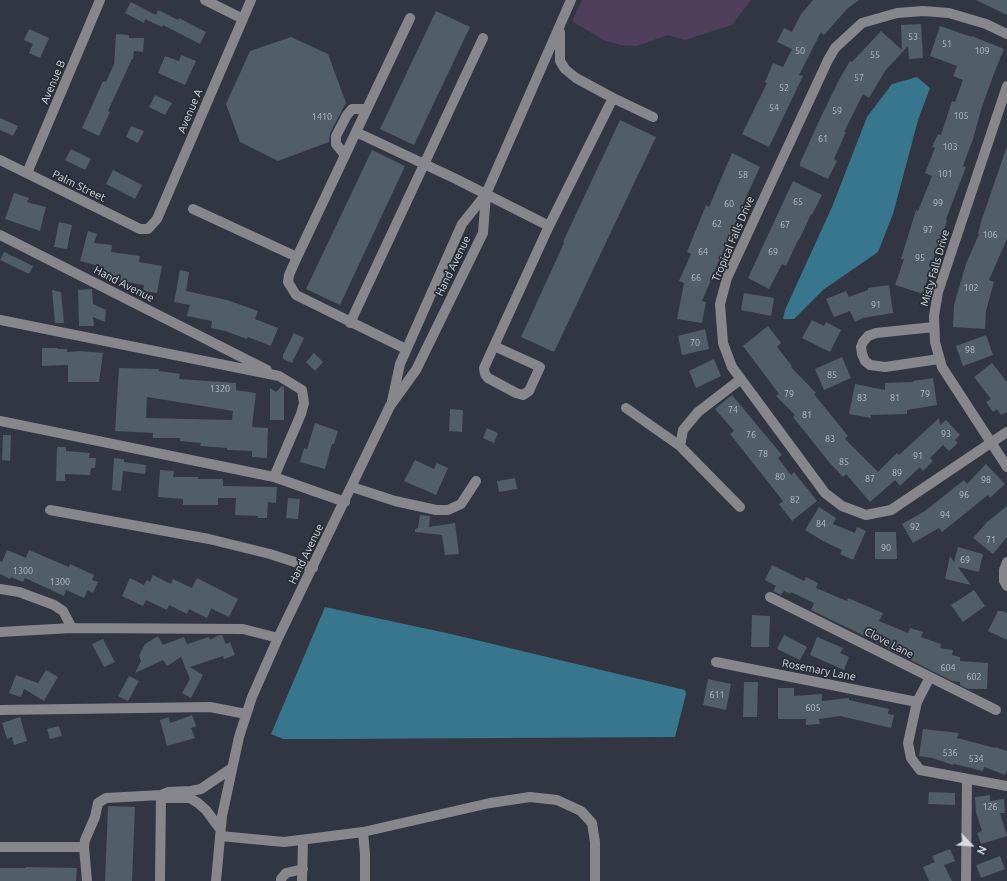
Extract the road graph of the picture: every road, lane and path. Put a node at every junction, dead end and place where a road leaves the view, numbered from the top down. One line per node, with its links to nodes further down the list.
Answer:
1 (100, 0): 18 (street, Avenue B)
2 (205, 0): 6 (street)
3 (251, 0): 6 (street, Avenue A)
4 (571, 0): 7 (street, Hand Avenue)
5 (410, 18): 12 (street)
6 (243, 19): 22 (street, Avenue A)
7 (560, 26): 11 (street); 19 (street, Hand Avenue)
8 (1007, 34): 32 (street, Tropical Falls Drive)
9 (483, 38): 17 (street)
10 (1007, 86): 27 (street, Misty Falls Drive)
11 (613, 98): 13 (street); 21 (street)
12 (367, 109): 14 (street); 15 (street)
13 (653, 117)
14 (356, 132): 15 (street); 17 (street)
15 (345, 155): 24 (street)
16 (0, 160): 18 (street, Palm Street)
17 (423, 164): 19 (street); 26 (street)
18 (27, 174): 22 (street, Palm Street)
19 (486, 194): 21 (street); 29 (street, Hand Avenue); 33 (street, Hand Avenue)
20 (193, 209): 24 (street)
21 (549, 226): 28 (street)
22 (148, 229)
23 (0, 235): 31 (street, Hand Avenue)
24 (296, 257): 26 (street)
25 (0, 320): 31 (street)
26 (350, 323): 29 (street)
27 (934, 326): 30 (street, Misty Falls Drive); 30 (street)
28 (494, 346): 28 (street)
29 (406, 349): 33 (street, Hand Avenue)
30 (940, 359): 37 (street, Misty Falls Drive)
31 (279, 376): 40 (street, Hand Avenue)
32 (740, 379): 37 (street, Tropical Falls Drive); 38 (street)
33 (390, 406): 42 (street, Hand Avenue)
34 (626, 408): 38 (street)
35 (0, 421): 40 (street)
36 (1007, 432): 37 (street, Tropical Falls Drive)
37 (991, 443): 39 (street, Misty Falls Drive)
38 (682, 450): 44 (street)
39 (1007, 467)
40 (274, 477): 43 (street)
41 (476, 481): 42 (street)
42 (352, 487): 43 (street, Hand Avenue)
43 (345, 502): 47 (street, Hand Avenue)
44 (740, 507)
45 (50, 510): 47 (street)
46 (1007, 562): 48 (street)
47 (313, 568): 53 (street, Hand Avenue)
48 (1007, 586)
49 (0, 589): 51 (street)
50 (770, 597): 55 (street, Clove Lane)
51 (72, 628): 52 (street); 53 (street)
52 (0, 632)
53 (278, 638): 59 (street, Hand Avenue)
54 (716, 662): 56 (street, Rosemary Lane)
55 (930, 677): 56 (street); 58 (street, Clove Lane)
56 (917, 702): 61 (street)
57 (0, 710): 59 (street)
58 (996, 710)
59 (246, 714): 60 (street, Hand Avenue)
60 (232, 768): 63 (street); 65 (street, Hand Avenue)
61 (967, 779): 62 (street); 77 (street)
62 (1007, 786)
63 (161, 795): 65 (street); 67 (street); 71 (street)
64 (363, 832): 66 (street); 75 (street); 76 (street)
65 (220, 833): 66 (street); 72 (street, Hand Avenue)
66 (303, 840): 69 (street)
67 (84, 846): 68 (street); 70 (street)
68 (0, 847)
69 (303, 869): 73 (street); 74 (street)
70 (87, 881)
71 (160, 881)
72 (216, 881)
73 (281, 881)
74 (302, 881)
75 (365, 881)
76 (595, 881)
77 (966, 881)

